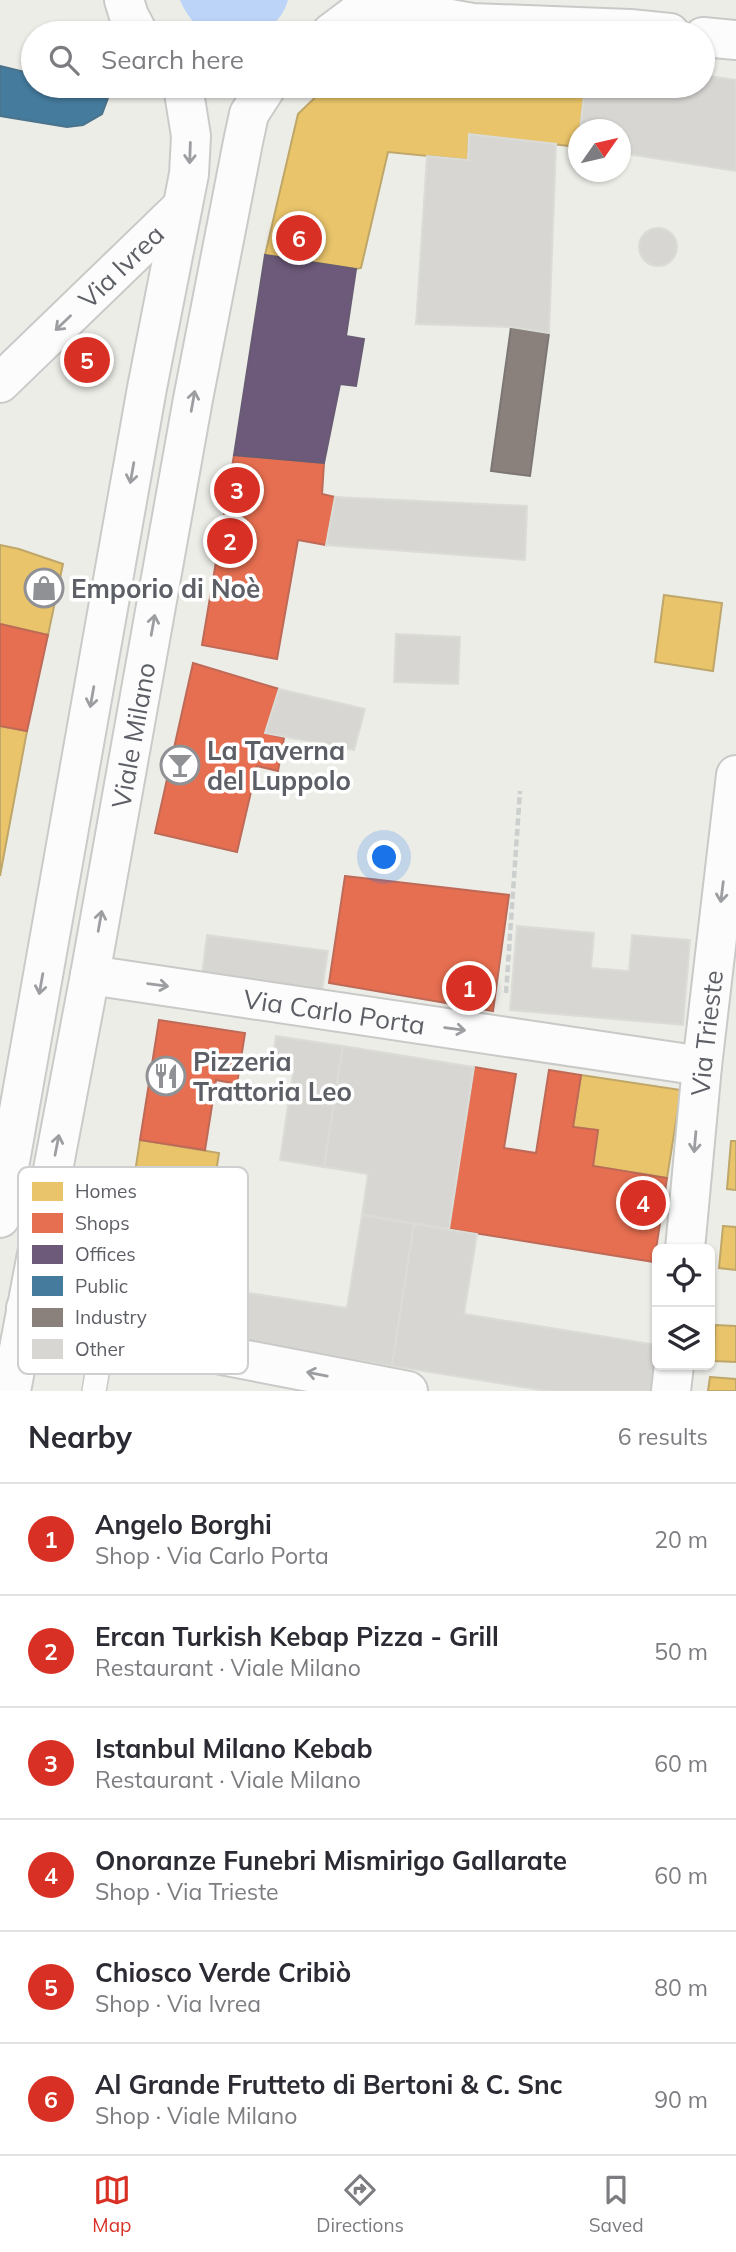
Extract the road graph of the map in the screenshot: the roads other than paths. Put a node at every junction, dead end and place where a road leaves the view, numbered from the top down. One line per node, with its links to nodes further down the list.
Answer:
1 (606, 0): 6 (street)
2 (360, 1): 3 (street); 4 (street); 5 (street)
3 (328, 21)
4 (342, 21)
5 (462, 21)
6 (623, 21)
7 (715, 38): 8 (street)
8 (736, 40)
9 (185, 98): 11 (street, Viale Milano, one-way to 11)
10 (259, 98): 14 (street, Viale Milano, one-way to 10)
11 (182, 207): 12 (street, Via Ivrea, one-way to 12); 17 (street, Viale Milano, one-way to 17)
12 (0, 383)
13 (736, 775): 15 (street, Via Trieste, one-way to 15)
14 (90, 975): 15 (street, Via Carlo Porta, one-way to 15); 16 (street, Viale Milano, one-way to 14)
15 (702, 1066): 18 (street, Via Trieste, one-way to 18)
16 (45, 1167)
17 (0, 1218)
18 (685, 1244)
19 (18, 1284): 20 (street, Viale Milano, one-way to 19)
20 (13, 1305): 23 (street, Viale Milano)
21 (248, 1360): 24 (street, one-way to 21)
22 (673, 1370): 25 (street)
23 (11, 1391)
24 (408, 1391)
25 (671, 1391)

